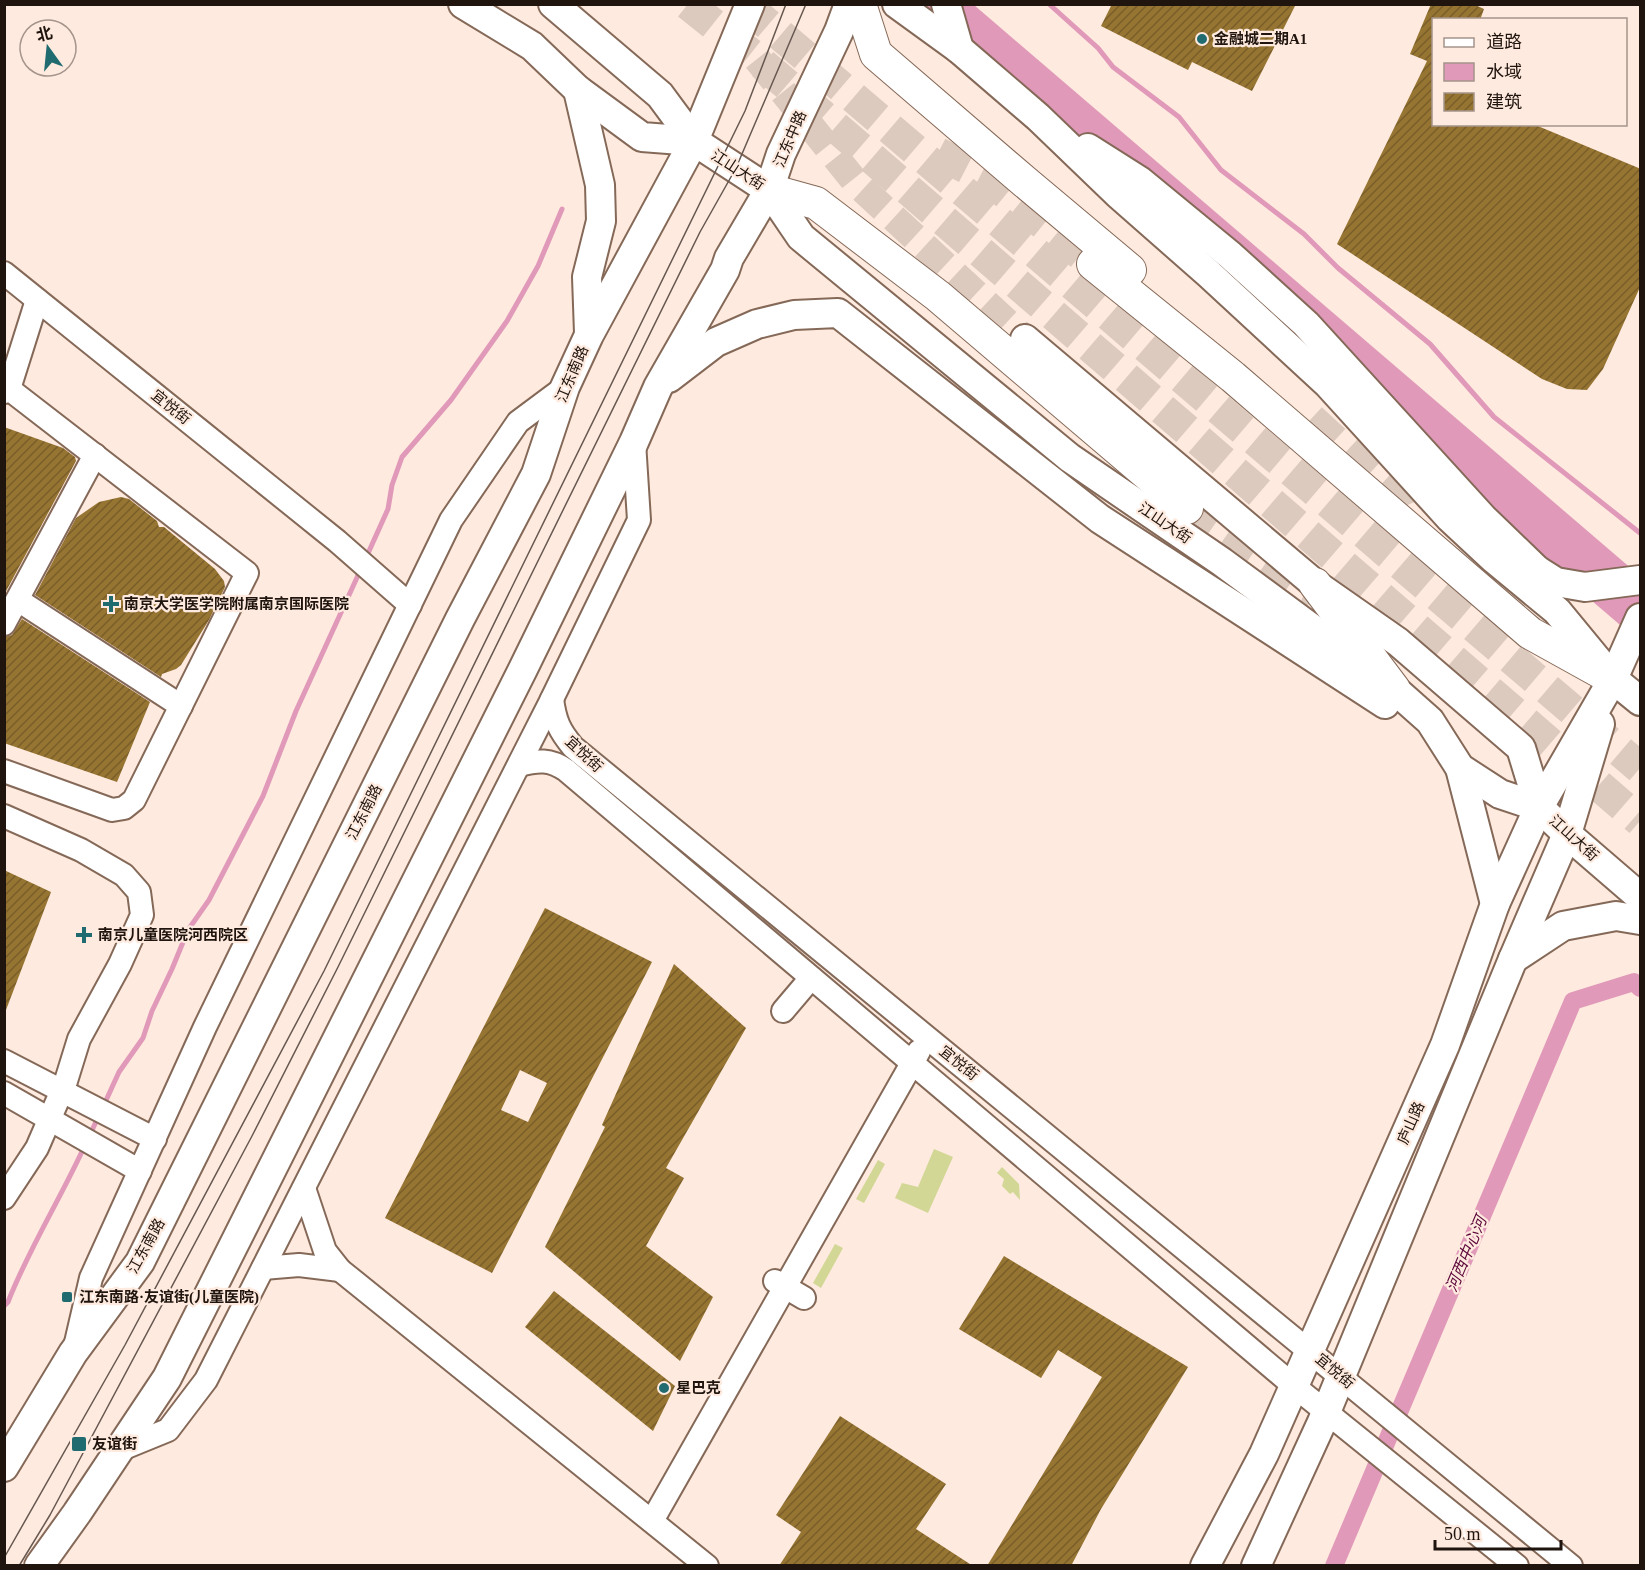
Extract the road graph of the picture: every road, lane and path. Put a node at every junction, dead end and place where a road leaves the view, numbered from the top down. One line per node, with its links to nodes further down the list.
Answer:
1 (463, 4): 9 (main road)
2 (490, 4): 9 (main road)
3 (553, 4): 13 (main road)
4 (750, 4): 13 (main road, 江东南路)
5 (849, 4): 14 (main road, 江东中路)
6 (860, 4): 23 (highway)
7 (897, 4): 10 (main road)
8 (946, 4): 10 (main road)
9 (532, 46): 11 (main road)
10 (959, 49): 12 (main road)
11 (578, 90): 13 (main road); 18 (main road)
12 (1038, 117): 27 (main road); 32 (main road)
13 (694, 141): 14 (main road, 江山大街); 18 (main road, 江东南路)
14 (769, 190): 21 (main road, 江东中路); 26 (highway); 36 (main road, 江山大街)
15 (1093, 264): 35 (highway)
16 (4, 273): 17 (street, 宜悦街)
17 (37, 300): 22 (street); 30 (street, 宜悦街)
18 (589, 335): 20 (main road, 江东南路)
19 (1025, 339): 29 (main road)
20 (565, 387): 30 (street); 66 (main road, 江东南路)
21 (658, 387): 24 (main road); 40 (main road)
22 (7, 391): 25 (street)
23 (1311, 419)
24 (634, 442): 37 (street); 70 (main road)
25 (95, 455): 31 (street); 39 (street)
26 (1187, 508)
27 (1537, 570): 28 (main road); 32 (main road)
28 (1641, 580)
29 (1315, 584): 36 (highway); 44 (main road)
30 (403, 598): 59 (street)
31 (18, 600): 34 (street); 39 (street)
32 (1557, 611): 35 (main road)
33 (1641, 618): 35 (main road, 庐山路)
34 (4, 624)
35 (1613, 679): 38 (main road); 44 (main road, 庐山路); 46 (main road, 庐山路)
36 (1394, 689): 40 (main road, 江山大街)
37 (552, 699): 41 (street); 53 (street, 宜悦街)
38 (1641, 701)
39 (181, 706): 43 (street)
40 (1430, 721): 42 (main road, 江山大街)
41 (519, 765): 51 (street, 宜悦街); 61 (street)
42 (1460, 768): 44 (main road, 江山大街); 48 (main road)
43 (4, 771)
44 (1539, 807): 46 (main road, 江山大街); 48 (main road, 庐山路)
45 (4, 816): 56 (street)
46 (1567, 834): 47 (main road, 江山大街); 50 (main road, 庐山路)
47 (1641, 897)
48 (1495, 904): 65 (main road, 庐山路)
49 (1641, 920): 50 (main road)
50 (1513, 959): 67 (main road, 庐山路)
51 (811, 978): 52 (street); 55 (street, 宜悦街)
52 (783, 1011)
53 (928, 1037): 55 (street); 65 (street, 宜悦街)
54 (4, 1061): 56 (street)
55 (913, 1063): 68 (street, 宜悦街); 72 (street)
56 (62, 1090): 58 (street); 59 (street)
57 (4, 1093): 58 (street)
58 (49, 1119): 60 (street); 62 (street)
59 (155, 1139): 60 (street)
60 (140, 1171): 66 (street)
61 (304, 1188): 63 (street); 64 (street)
62 (4, 1198)
63 (263, 1268): 64 (street); 70 (street)
64 (340, 1270): 72 (street)
65 (1310, 1350): 67 (street, 宜悦街); 68 (main road, 庐山路)
66 (74, 1353): 71 (main road, 江东南路)
67 (1341, 1376): 69 (main road, 庐山路); 78 (street, 宜悦街)
68 (1294, 1386): 69 (street, 宜悦街); 75 (main road, 庐山路)
69 (1326, 1412): 76 (main road, 庐山路); 77 (street, 宜悦街)
70 (119, 1450): 73 (main road)
71 (4, 1467)
72 (652, 1521): 74 (street)
73 (39, 1566)
74 (706, 1566)
75 (1205, 1566)
76 (1256, 1566)
77 (1517, 1566)
78 (1571, 1566)

